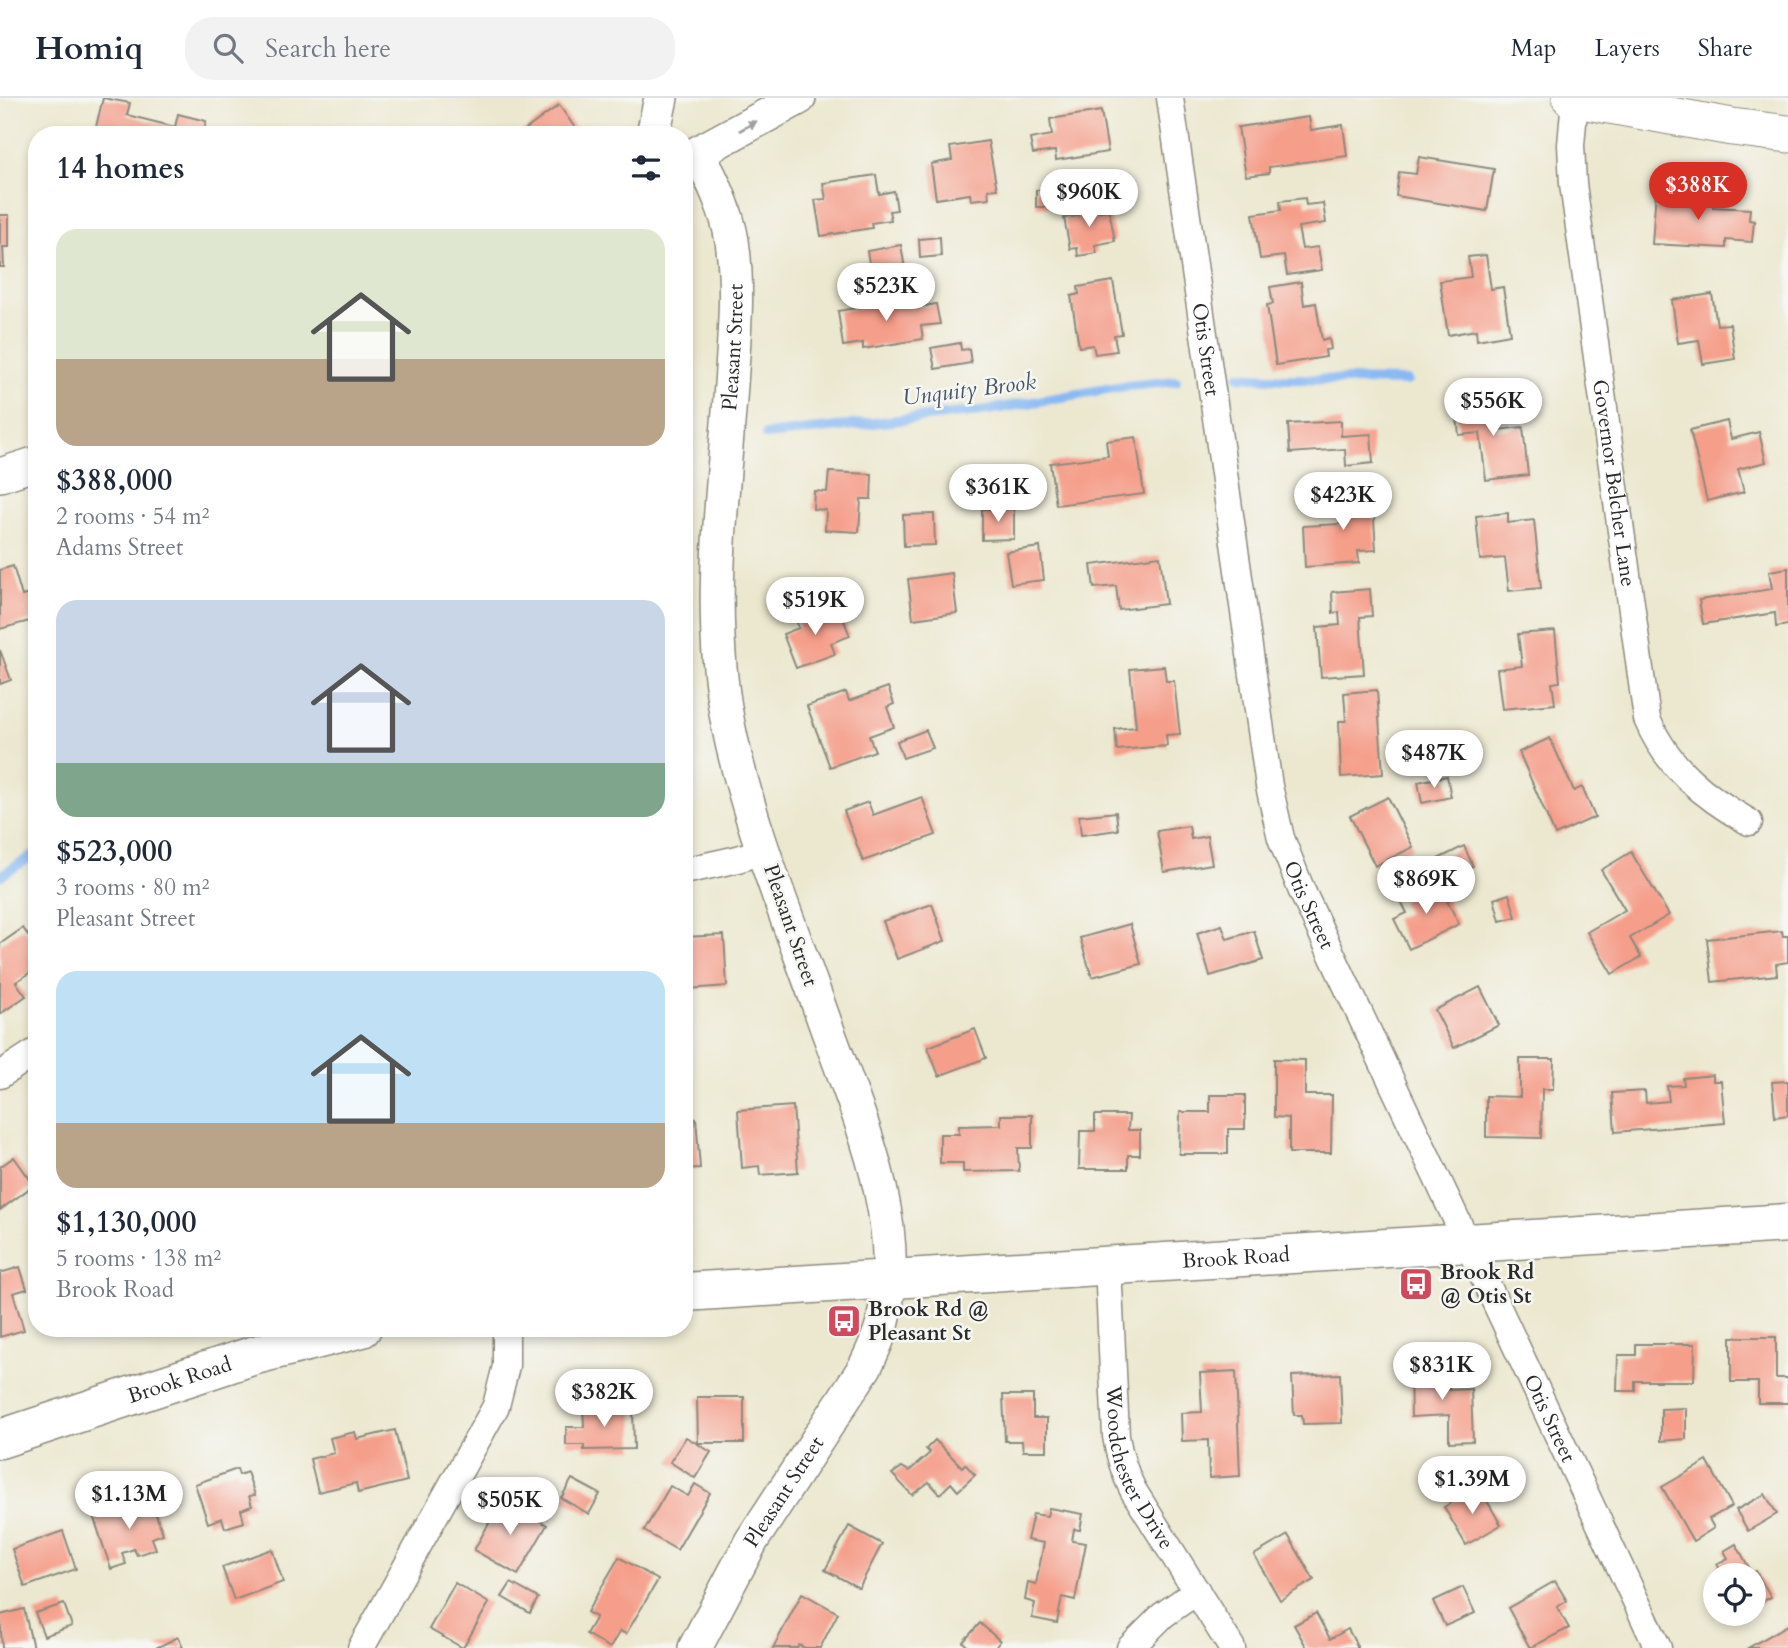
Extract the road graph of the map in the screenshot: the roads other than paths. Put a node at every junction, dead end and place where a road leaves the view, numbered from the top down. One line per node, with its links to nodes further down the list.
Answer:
1 (661, 98): 5 (street)
2 (799, 98): 7 (street, one-way to 2)
3 (1170, 98): 17 (street, Otis Street)
4 (1573, 98): 6 (main road); 11 (street, Governor Belcher Lane)
5 (655, 126)
6 (1788, 134)
7 (693, 155)
8 (693, 159): 12 (street, Pleasant Street)
9 (28, 466): 10 (street)
10 (0, 475)
11 (1749, 822)
12 (765, 850): 13 (street); 19 (street, Pleasant Street)
13 (693, 869)
14 (28, 1057): 15 (street)
15 (0, 1075)
16 (1788, 1223): 17 (main road, Brook Road)
17 (1469, 1242): 18 (main road, Brook Road); 29 (street, Otis Street)
18 (1108, 1265): 19 (main road, Brook Road); 24 (street, Woodchester Drive)
19 (888, 1278): 20 (main road, Brook Road); 26 (street, Pleasant Street)
20 (693, 1291)
21 (326, 1337): 23 (main road, Brook Road)
22 (506, 1337): 25 (street)
23 (0, 1439)
24 (1197, 1591): 27 (street); 28 (street, Woodchester Drive)
25 (361, 1648)
26 (695, 1648)
27 (1130, 1648)
28 (1232, 1648)
29 (1658, 1648)

